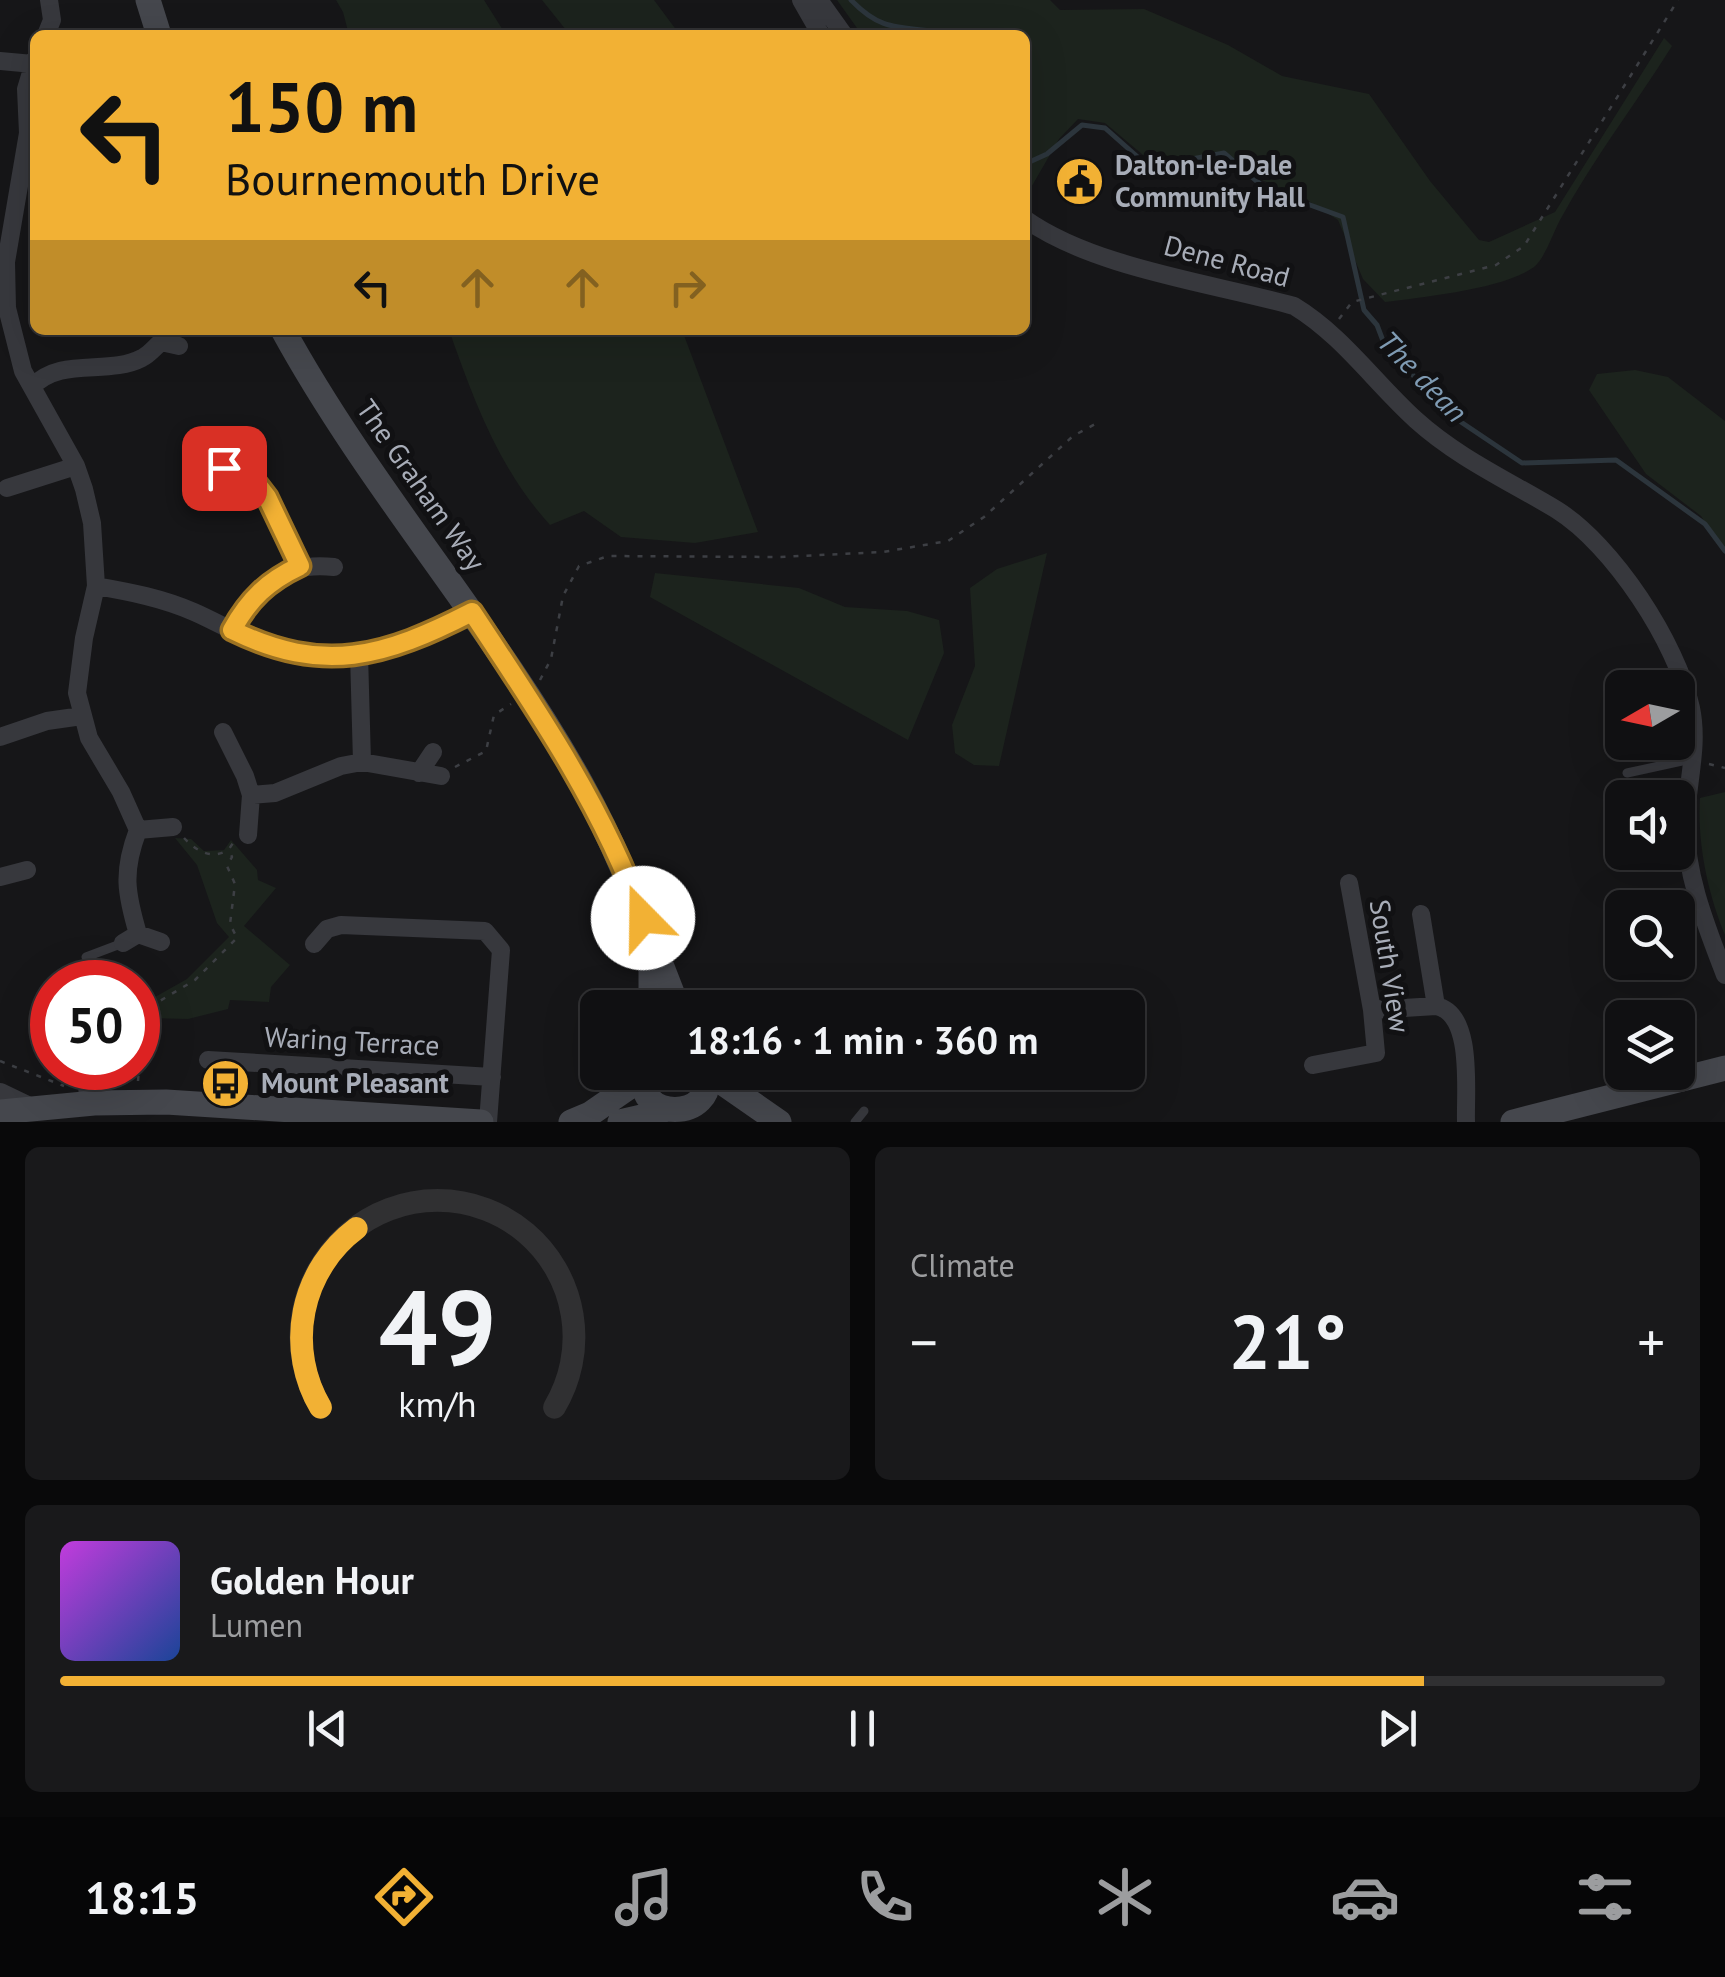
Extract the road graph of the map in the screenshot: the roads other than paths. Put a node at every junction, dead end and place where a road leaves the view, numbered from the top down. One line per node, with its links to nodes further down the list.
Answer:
1 (49, 0): 5 (street)
2 (148, 0): 6 (main road)
3 (801, 0): 7 (street)
4 (819, 0): 8 (street)
5 (48, 30)
6 (157, 30)
7 (833, 30)
8 (834, 30)
9 (0, 61): 10 (street)
10 (30, 62)
11 (30, 75): 12 (street)
12 (26, 191): 16 (street)
13 (1030, 223): 27 (street, Dene Road)
14 (287, 335): 24 (main road, The Graham Way)
15 (165, 339): 16 (street)
16 (32, 387): 18 (street)
17 (206, 448): 21 (street)
18 (76, 466): 19 (street); 23 (street)
19 (4, 484): 20 (street)
20 (2, 508)
21 (300, 566): 22 (street); 25 (street)
22 (334, 567)
23 (96, 586): 25 (street); 28 (street)
24 (472, 612): 26 (street); 46 (main road, The Graham Way)
25 (232, 630): 26 (street)
26 (359, 654): 34 (street)
27 (1676, 670)
28 (82, 716): 30 (street); 40 (street)
29 (222, 731): 38 (street)
30 (0, 737)
31 (433, 752): 35 (street)
32 (1689, 760): 36 (lane)
33 (1694, 760): 51 (street, Dene Road)
34 (362, 762): 35 (street); 38 (street)
35 (419, 773): 37 (street)
36 (1627, 773)
37 (441, 776)
38 (251, 795): 41 (street)
39 (174, 827): 40 (street)
40 (138, 830): 47 (street)
41 (248, 835)
42 (27, 870): 43 (street)
43 (0, 876)
44 (1349, 883): 55 (street, South View)
45 (1421, 914): 54 (street)
46 (650, 938): 52 (main road, The Graham Way); 53 (main road, The Graham Way)
47 (131, 939): 48 (street); 50 (lane)
48 (161, 942)
49 (314, 944): 59 (street)
50 (86, 957)
51 (1725, 975)
52 (651, 990)
53 (671, 990)
54 (1436, 1006): 55 (street); 76 (street)
55 (1372, 1010): 57 (street, South View)
56 (208, 1060): 59 (street, Waring Terrace)
57 (1313, 1065)
58 (1725, 1068): 77 (main road)
59 (492, 1077): 70 (street)
60 (624, 1090): 71 (main road)
61 (646, 1090): 69 (main road)
62 (707, 1090): 69 (main road)
63 (732, 1090): 74 (main road)
64 (0, 1094): 65 (street)
65 (27, 1107): 66 (main road); 68 (main road)
66 (80, 1110): 70 (main road)
67 (864, 1111): 75 (lane)
68 (0, 1112)
69 (671, 1116): 72 (main road); 73 (main road)
70 (484, 1122)
71 (571, 1122)
72 (620, 1122)
73 (719, 1122)
74 (779, 1122)
75 (854, 1122)
76 (1466, 1122)
77 (1513, 1122)

